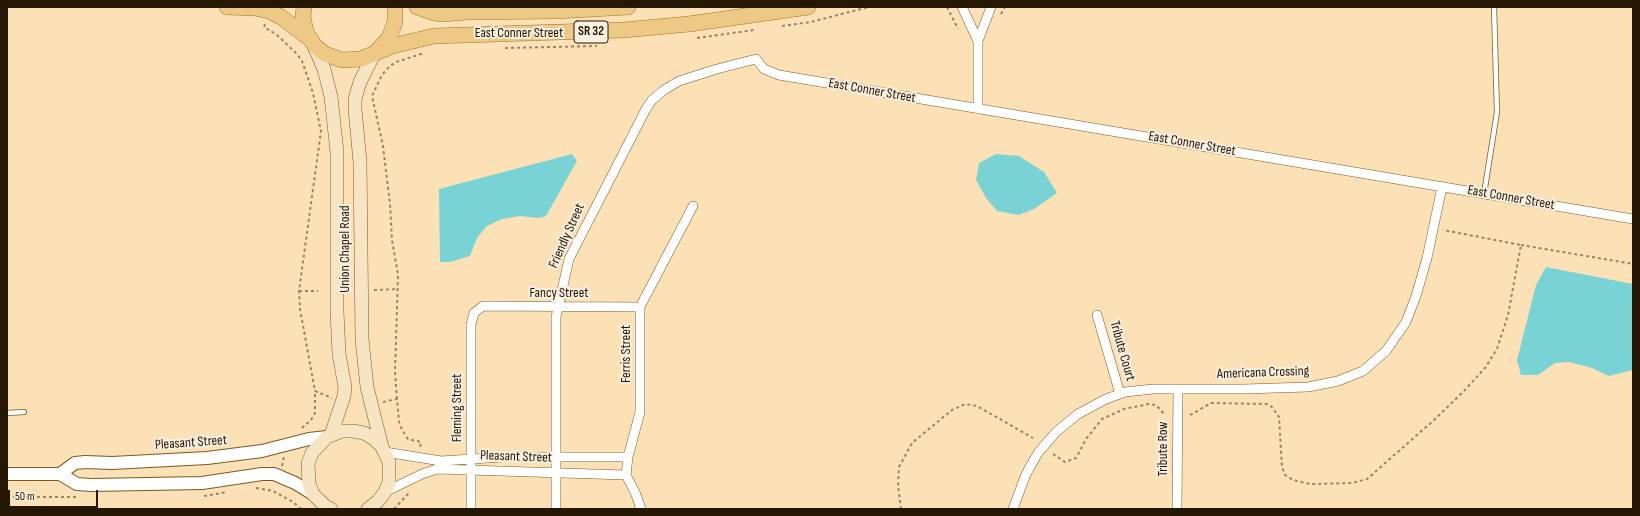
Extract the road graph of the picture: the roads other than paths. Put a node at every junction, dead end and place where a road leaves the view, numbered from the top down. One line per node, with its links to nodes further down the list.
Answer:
1 (227, 7): 10 (main road, SR 32)
2 (304, 7): 10 (main road)
3 (395, 7): 12 (main road)
4 (416, 7): 5 (main road, East Conner Street / SR 32)
5 (628, 7)
6 (808, 7): 12 (main road, East Conner Street / SR 32)
7 (962, 7): 11 (street)
8 (990, 7): 11 (street)
9 (1494, 7): 16 (lane)
10 (312, 41): 12 (main road, SR 32); 27 (main road, Union Chapel Road)
11 (978, 41): 14 (street)
12 (374, 54): 28 (main road, Union Chapel Road)
13 (756, 59): 14 (street, East Conner Street); 19 (street, Friendly Street)
14 (978, 109): 15 (street, East Conner Street)
15 (1442, 186): 16 (street, East Conner Street); 23 (street, Americana Crossing)
16 (1484, 194): 18 (street, East Conner Street)
17 (693, 206): 20 (street, Ferris Street)
18 (1633, 219)
19 (558, 307): 20 (street, Fancy Street); 21 (street, Fancy Street); 29 (street, Friendly Street)
20 (640, 308): 30 (street, Ferris Street)
21 (478, 309): 31 (street, Fleming Street)
22 (1097, 315): 24 (street, Tribute Court)
23 (1178, 389): 24 (street, Americana Crossing); 44 (street, Tribute Row)
24 (1120, 394): 43 (street, Americana Crossing)
25 (24, 412): 26 (lane)
26 (7, 413)
27 (329, 436): 28 (main road); 35 (street, Pleasant Street); 37 (main road)
28 (384, 449): 31 (street, Pleasant Street); 38 (main road, Union Chapel Road)
29 (555, 457): 30 (street, Pleasant Street); 31 (street, Pleasant Street); 33 (street, Friendly Street)
30 (628, 457): 36 (street, Ferris Street)
31 (471, 460): 32 (street, Fleming Street)
32 (471, 470): 33 (street, Pleasant Street); 38 (street, Pleasant Street); 40 (street, Fleming Street)
33 (555, 473): 36 (street, Pleasant Street); 41 (street, Friendly Street)
34 (7, 474): 35 (street)
35 (60, 474): 37 (street)
36 (626, 475): 42 (street)
37 (317, 500): 39 (main road)
38 (376, 503)
39 (331, 509)
40 (471, 509)
41 (556, 509)
42 (641, 509)
43 (1014, 509)
44 (1177, 509)

